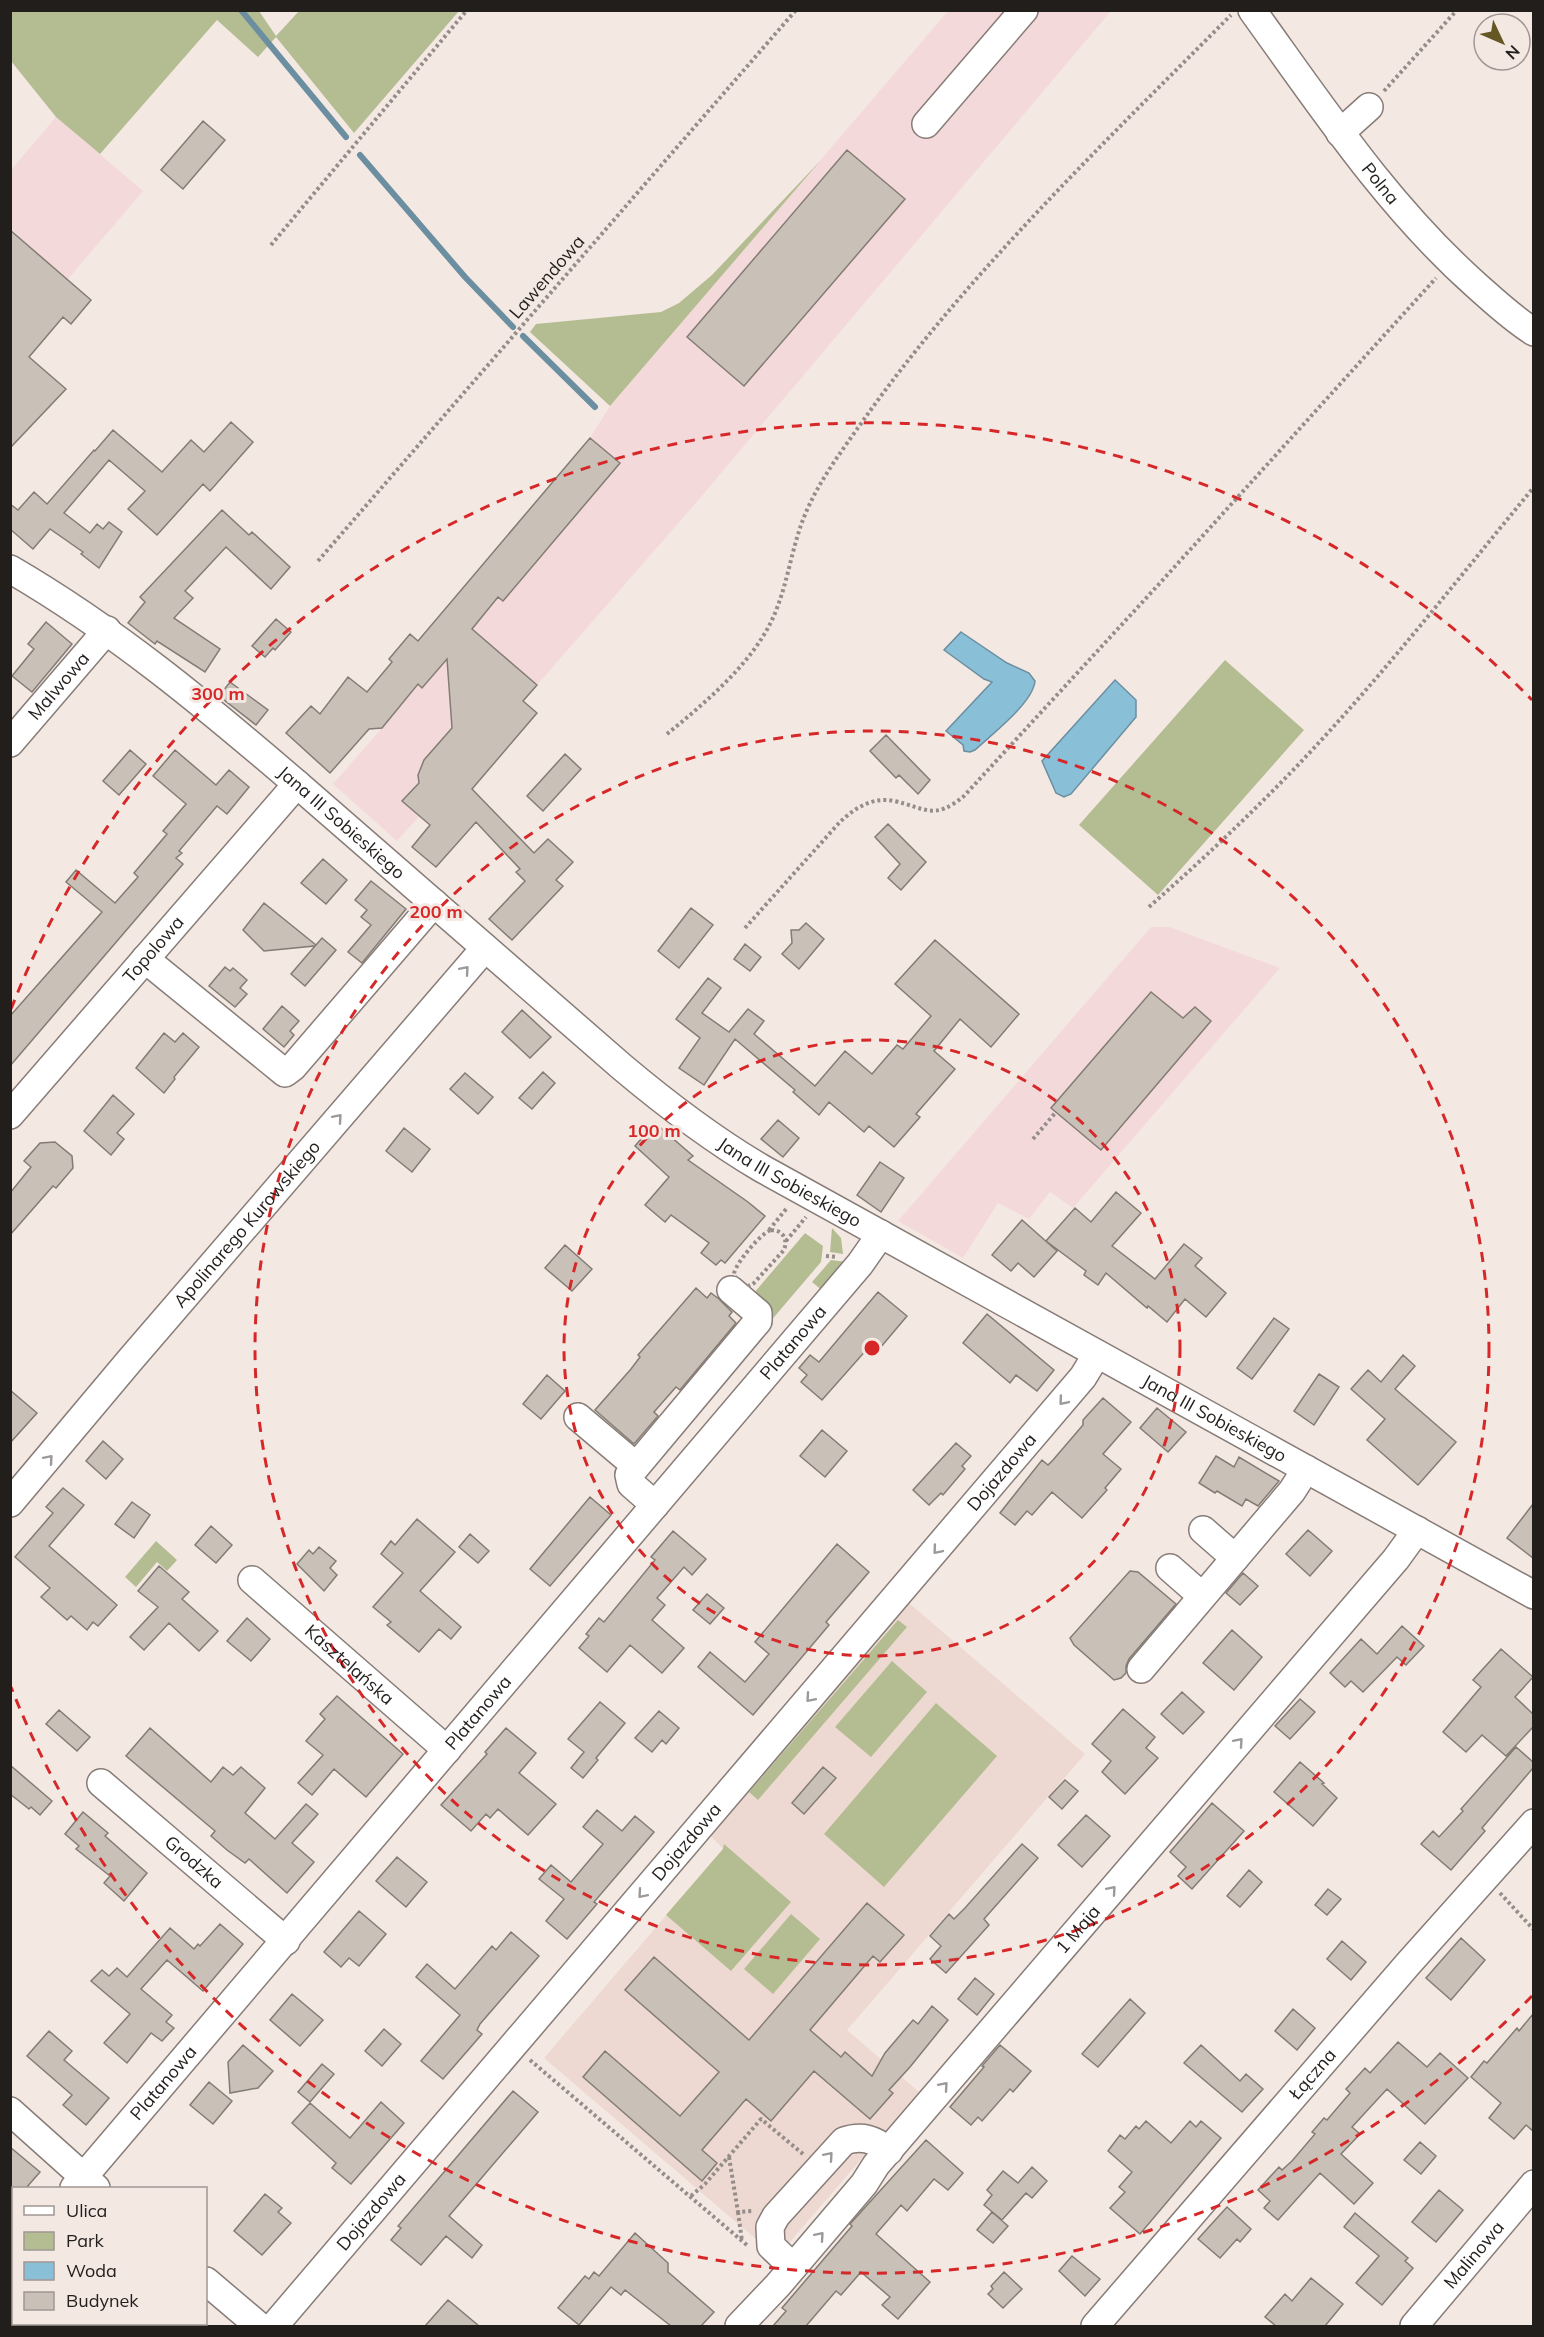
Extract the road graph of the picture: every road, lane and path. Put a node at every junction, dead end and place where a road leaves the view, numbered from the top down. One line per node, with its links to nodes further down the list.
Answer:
1 (467, 10): 10 (path)
2 (796, 10): 14 (path, Lawendowa)
3 (1024, 10): 8 (street)
4 (1236, 10): 17 (path)
5 (1252, 10): 9 (street, Polna)
6 (1457, 10): 7 (path)
7 (1369, 107): 9 (street)
8 (926, 124)
9 (1340, 133): 11 (street, Polna)
10 (271, 245)
11 (1451, 262): 12 (street, Polna); 22 (path)
12 (1533, 332)
13 (1533, 488): 21 (path)
14 (318, 561)
15 (10, 569): 16 (street, Jana III Sobieskiego)
16 (107, 630): 18 (street, Malwowa); 19 (street, Jana III Sobieskiego)
17 (667, 734)
18 (10, 743)
19 (297, 784): 20 (street, Jana III Sobieskiego); 24 (street, Topolowa)
20 (434, 903): 23 (street, Jana III Sobieskiego); 24 (street)
21 (1149, 907)
22 (745, 928)
23 (485, 948): 31 (street, Jana III Sobieskiego); 38 (street, Apolinarego Kurowskiego, one-way to 23)
24 (145, 959): 26 (street, Topolowa)
25 (1056, 1112): 27 (path)
26 (10, 1115)
27 (1033, 1139)
28 (791, 1202): 30 (path)
29 (809, 1212): 32 (path)
30 (769, 1230): 32 (path); 32 (path)
31 (881, 1234): 34 (street, Jana III Sobieskiego); 39 (street, Platanowa)
32 (786, 1242)
33 (731, 1290): 36 (street)
34 (1097, 1354): 37 (street, Jana III Sobieskiego); 69 (street, Dojazdowa, one-way to 69)
35 (578, 1417): 36 (street)
36 (636, 1466): 39 (street)
37 (1306, 1469): 41 (street, Jana III Sobieskiego); 42 (street)
38 (10, 1503)
39 (655, 1504): 48 (street, Platanowa)
40 (1203, 1530): 42 (street)
41 (1418, 1530): 45 (street, Jana III Sobieskiego); 56 (street, 1 Maja, one-way to 41)
42 (1235, 1558): 46 (street)
43 (1170, 1568): 46 (street)
44 (252, 1580): 48 (street, Kasztelańska)
45 (1533, 1595)
46 (1202, 1596): 47 (street)
47 (1141, 1669)
48 (447, 1750): 53 (street, Platanowa)
49 (101, 1783): 53 (street, Grodzka)
50 (1533, 1823): 51 (street, Łączna)
51 (1484, 1879): 52 (path); 71 (street, Łączna)
52 (1533, 1930)
53 (286, 1941): 60 (street, Platanowa)
54 (528, 2058): 61 (path)
55 (10, 2111): 60 (street)
56 (888, 2151): 58 (street, one-way to 56); 66 (street, 1 Maja, one-way to 56)
57 (729, 2157): 58 (path); 61 (path); 63 (path)
58 (819, 2167): 66 (street)
59 (1533, 2184): 72 (street, Malinowa)
60 (85, 2185)
61 (691, 2196): 64 (path)
62 (760, 2211): 63 (path)
63 (738, 2212): 64 (path)
64 (742, 2241): 65 (path)
65 (750, 2247)
66 (793, 2267): 70 (street, 1 Maja)
67 (207, 2282): 68 (street)
68 (259, 2326)
69 (273, 2326)
70 (739, 2326)
71 (1095, 2326)
72 (1414, 2326)

